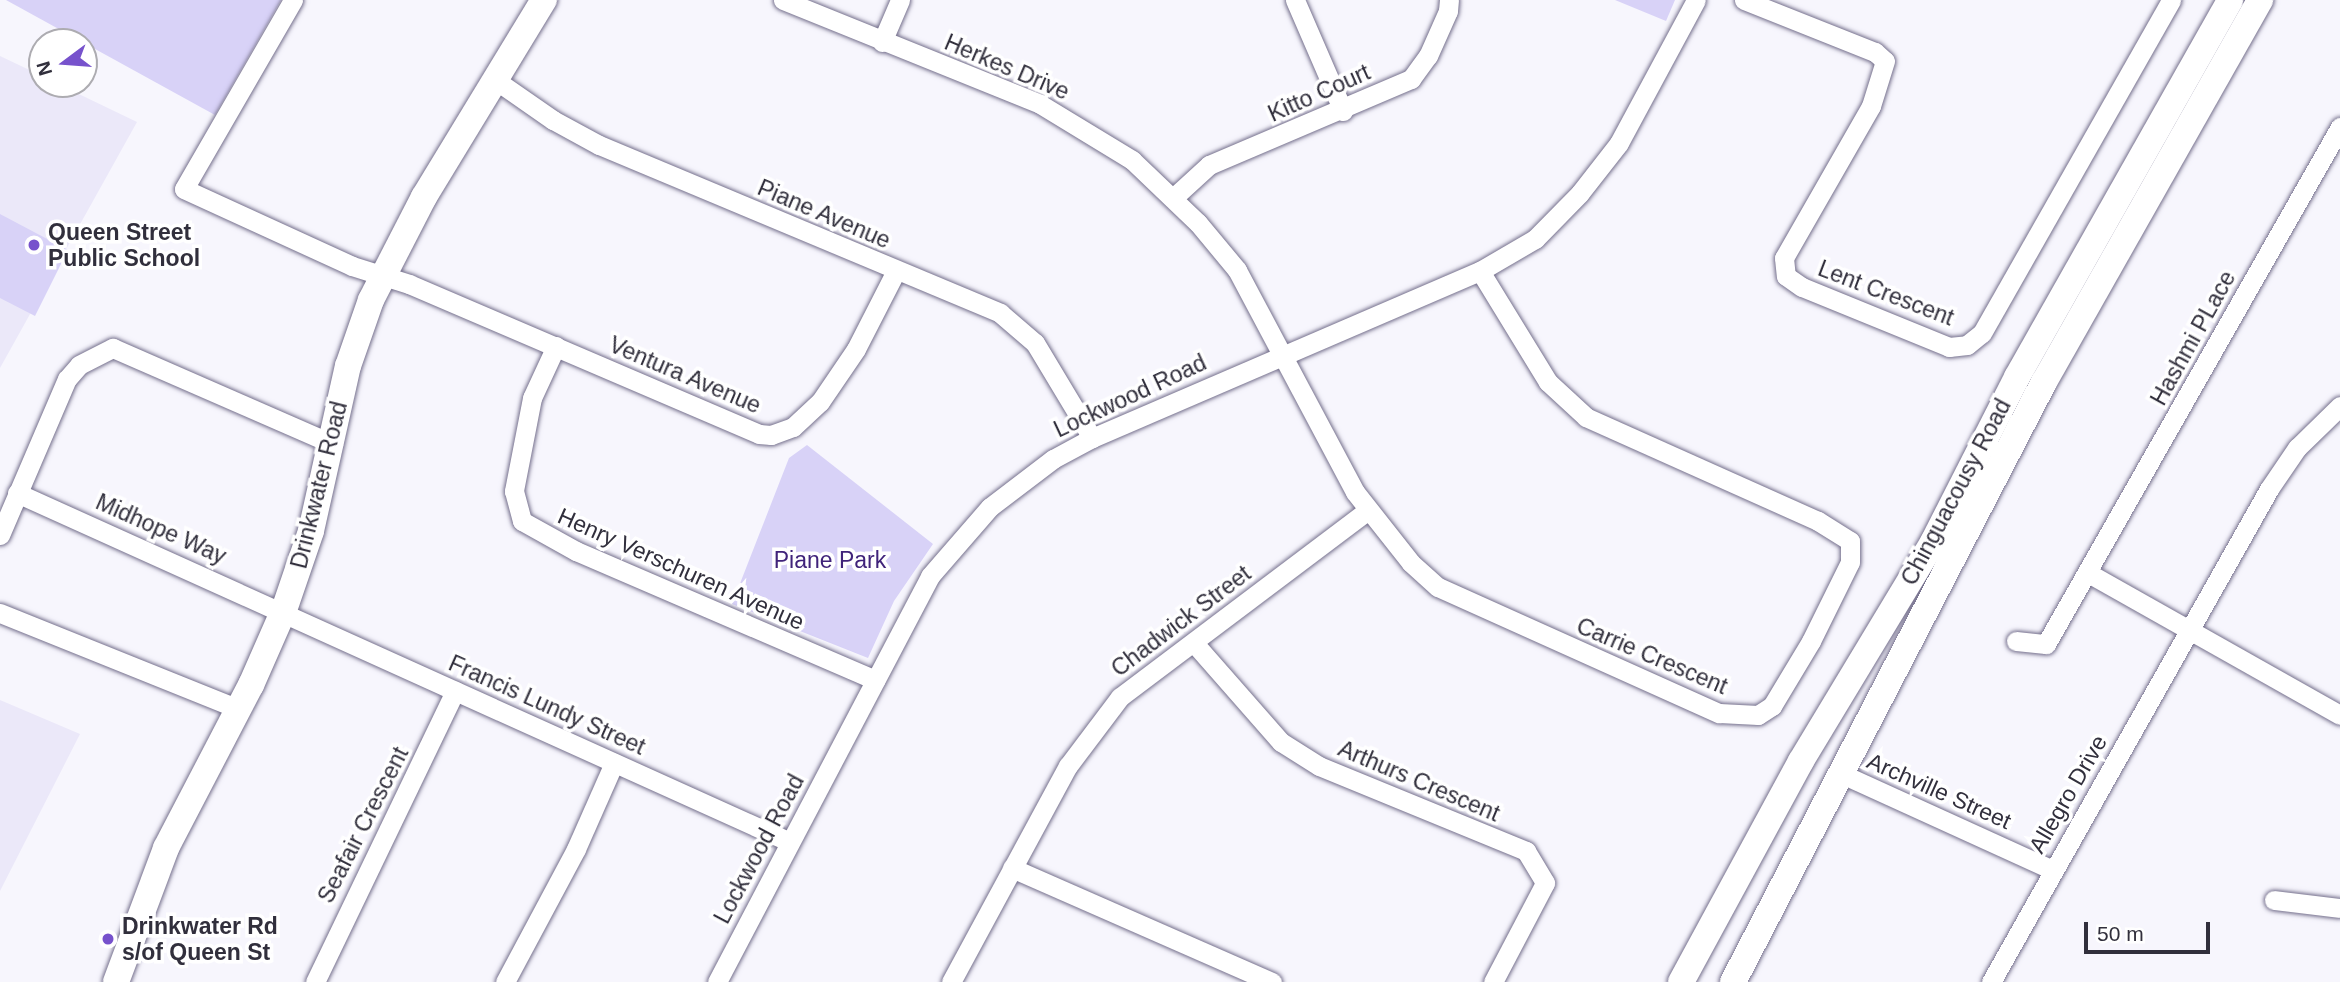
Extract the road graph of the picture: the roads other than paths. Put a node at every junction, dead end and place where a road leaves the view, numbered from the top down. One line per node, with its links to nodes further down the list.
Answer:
1 (293, 0): 19 (street, Ventura Avenue)
2 (544, 0): 13 (main road, Drinkwater Road)
3 (783, 0): 12 (street, Herkes Drive)
4 (900, 0): 12 (street)
5 (1295, 0): 14 (street)
6 (1449, 0): 14 (street, Kitto Court)
7 (1696, 0): 18 (street, Lockwood Road)
8 (1744, 0): 9 (street, Lent Crescent)
9 (2171, 0)
10 (2230, 0): 52 (main road, Chinguacousy Road)
11 (2260, 0): 39 (main road, Chinguacousy Road)
12 (882, 42): 16 (street, Herkes Drive)
13 (495, 79): 17 (street, Piane Avenue); 19 (main road, Drinkwater Road)
14 (1343, 111): 16 (street, Kitto Court)
15 (2340, 127): 28 (street, Hashmi PLace)
16 (1173, 198): 21 (street, Herkes Drive)
17 (896, 271): 20 (street, Ventura Avenue); 23 (street, Piane Avenue)
18 (1480, 271): 21 (street, Lockwood Road); 26 (street, Carrie Crescent)
19 (386, 276): 20 (street, Ventura Avenue); 24 (main road, Drinkwater Road)
20 (556, 346): 34 (street, Henry Verschuren Avenue)
21 (1284, 354): 23 (street, Lockwood Road); 26 (street, Carrie Crescent)
22 (2340, 406): 31 (street, Allegro Drive)
23 (1092, 438): 34 (street, Lockwood Road)
24 (333, 444): 25 (street); 29 (main road, Drinkwater Road)
25 (18, 493): 27 (street); 29 (street, Midhope Way)
26 (1368, 510): 33 (street, Chadwick Street)
27 (0, 536)
28 (2088, 573): 31 (street); 32 (street, Hashmi PLace)
29 (284, 610): 35 (street, Francis Lundy Street); 36 (main road, Drinkwater Road)
30 (0, 613): 36 (street)
31 (2189, 630): 37 (street); 42 (street, Allegro Drive)
32 (2016, 641)
33 (1194, 643): 41 (street, Chadwick Street); 51 (street, Arthurs Crescent)
34 (875, 680): 40 (street, Lockwood Road)
35 (455, 691): 38 (street, Francis Lundy Street); 46 (street, Seafair Crescent)
36 (239, 709): 45 (main road, Drinkwater Road)
37 (2340, 715)
38 (614, 763): 40 (street, Francis Lundy Street); 47 (street)
39 (1842, 774): 42 (street, Archville Street); 53 (main road, Chinguacousy Road)
40 (790, 842): 48 (street, Lockwood Road)
41 (1012, 868): 49 (street, Chadwick Street); 50 (street)
42 (2053, 870): 54 (street, Allegro Drive)
43 (2274, 900): 44 (street)
44 (2340, 908)
45 (116, 982)
46 (314, 982)
47 (505, 982)
48 (717, 982)
49 (951, 982)
50 (1272, 982)
51 (1493, 982)
52 (1681, 982)
53 (1733, 982)
54 (1991, 982)

